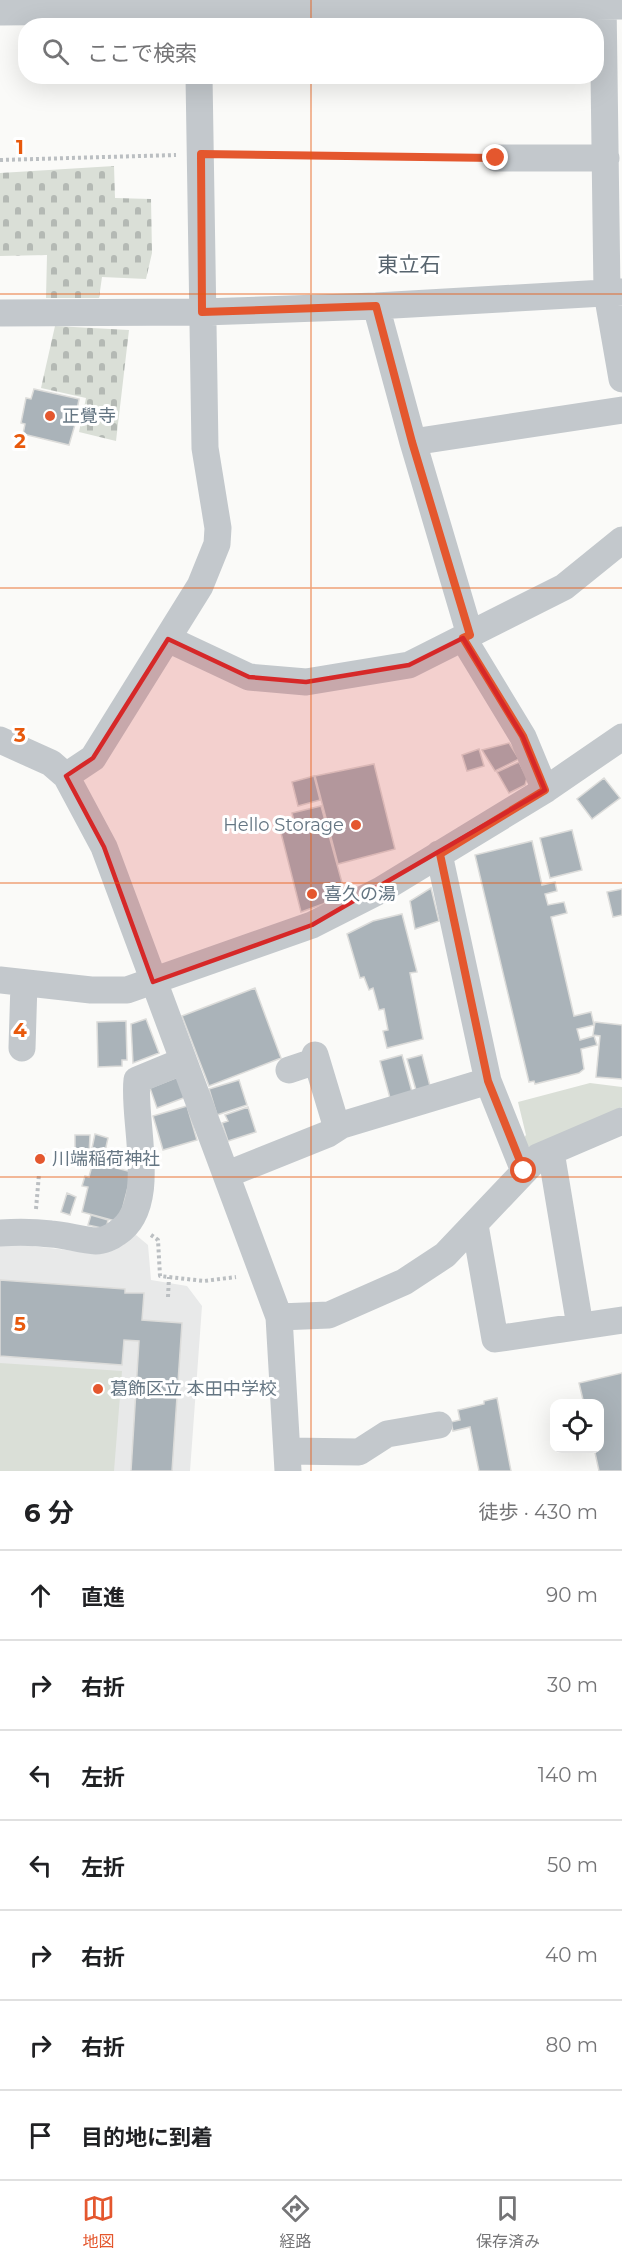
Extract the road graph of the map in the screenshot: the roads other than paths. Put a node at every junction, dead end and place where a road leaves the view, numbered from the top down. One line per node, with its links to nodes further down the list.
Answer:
1 (610, 4): 2 (street); 6 (street)
2 (198, 11): 3 (street)
3 (0, 12)
4 (199, 84): 9 (street)
5 (496, 158): 6 (street)
6 (606, 158): 7 (street)
7 (614, 292): 8 (street); 11 (street)
8 (376, 306): 9 (street); 13 (street)
9 (202, 312): 10 (street); 16 (street)
10 (0, 313)
11 (622, 379)
12 (622, 410): 13 (street)
13 (412, 442): 15 (street)
14 (622, 540): 15 (street)
15 (466, 637): 16 (street); 20 (street)
16 (172, 641): 19 (street)
17 (622, 737): 20 (street)
18 (0, 740): 19 (street)
19 (66, 776): 23 (street)
20 (545, 790): 21 (street)
21 (440, 854): 23 (street); 27 (street)
22 (12, 982): 23 (street); 24 (street)
23 (153, 982): 25 (street)
24 (22, 1048)
25 (183, 1061): 32 (street); 34 (street)
26 (289, 1070): 29 (street)
27 (488, 1081): 29 (street); 31 (street)
28 (622, 1121): 30 (street)
29 (337, 1128): 32 (street)
30 (551, 1152): 31 (street); 37 (street)
31 (524, 1171): 33 (street)
32 (228, 1174): 35 (street)
33 (475, 1225): 35 (street); 37 (street)
34 (0, 1233)
35 (279, 1317): 39 (street)
36 (622, 1320): 37 (street)
37 (580, 1326)
38 (439, 1425): 39 (street)
39 (288, 1461)

